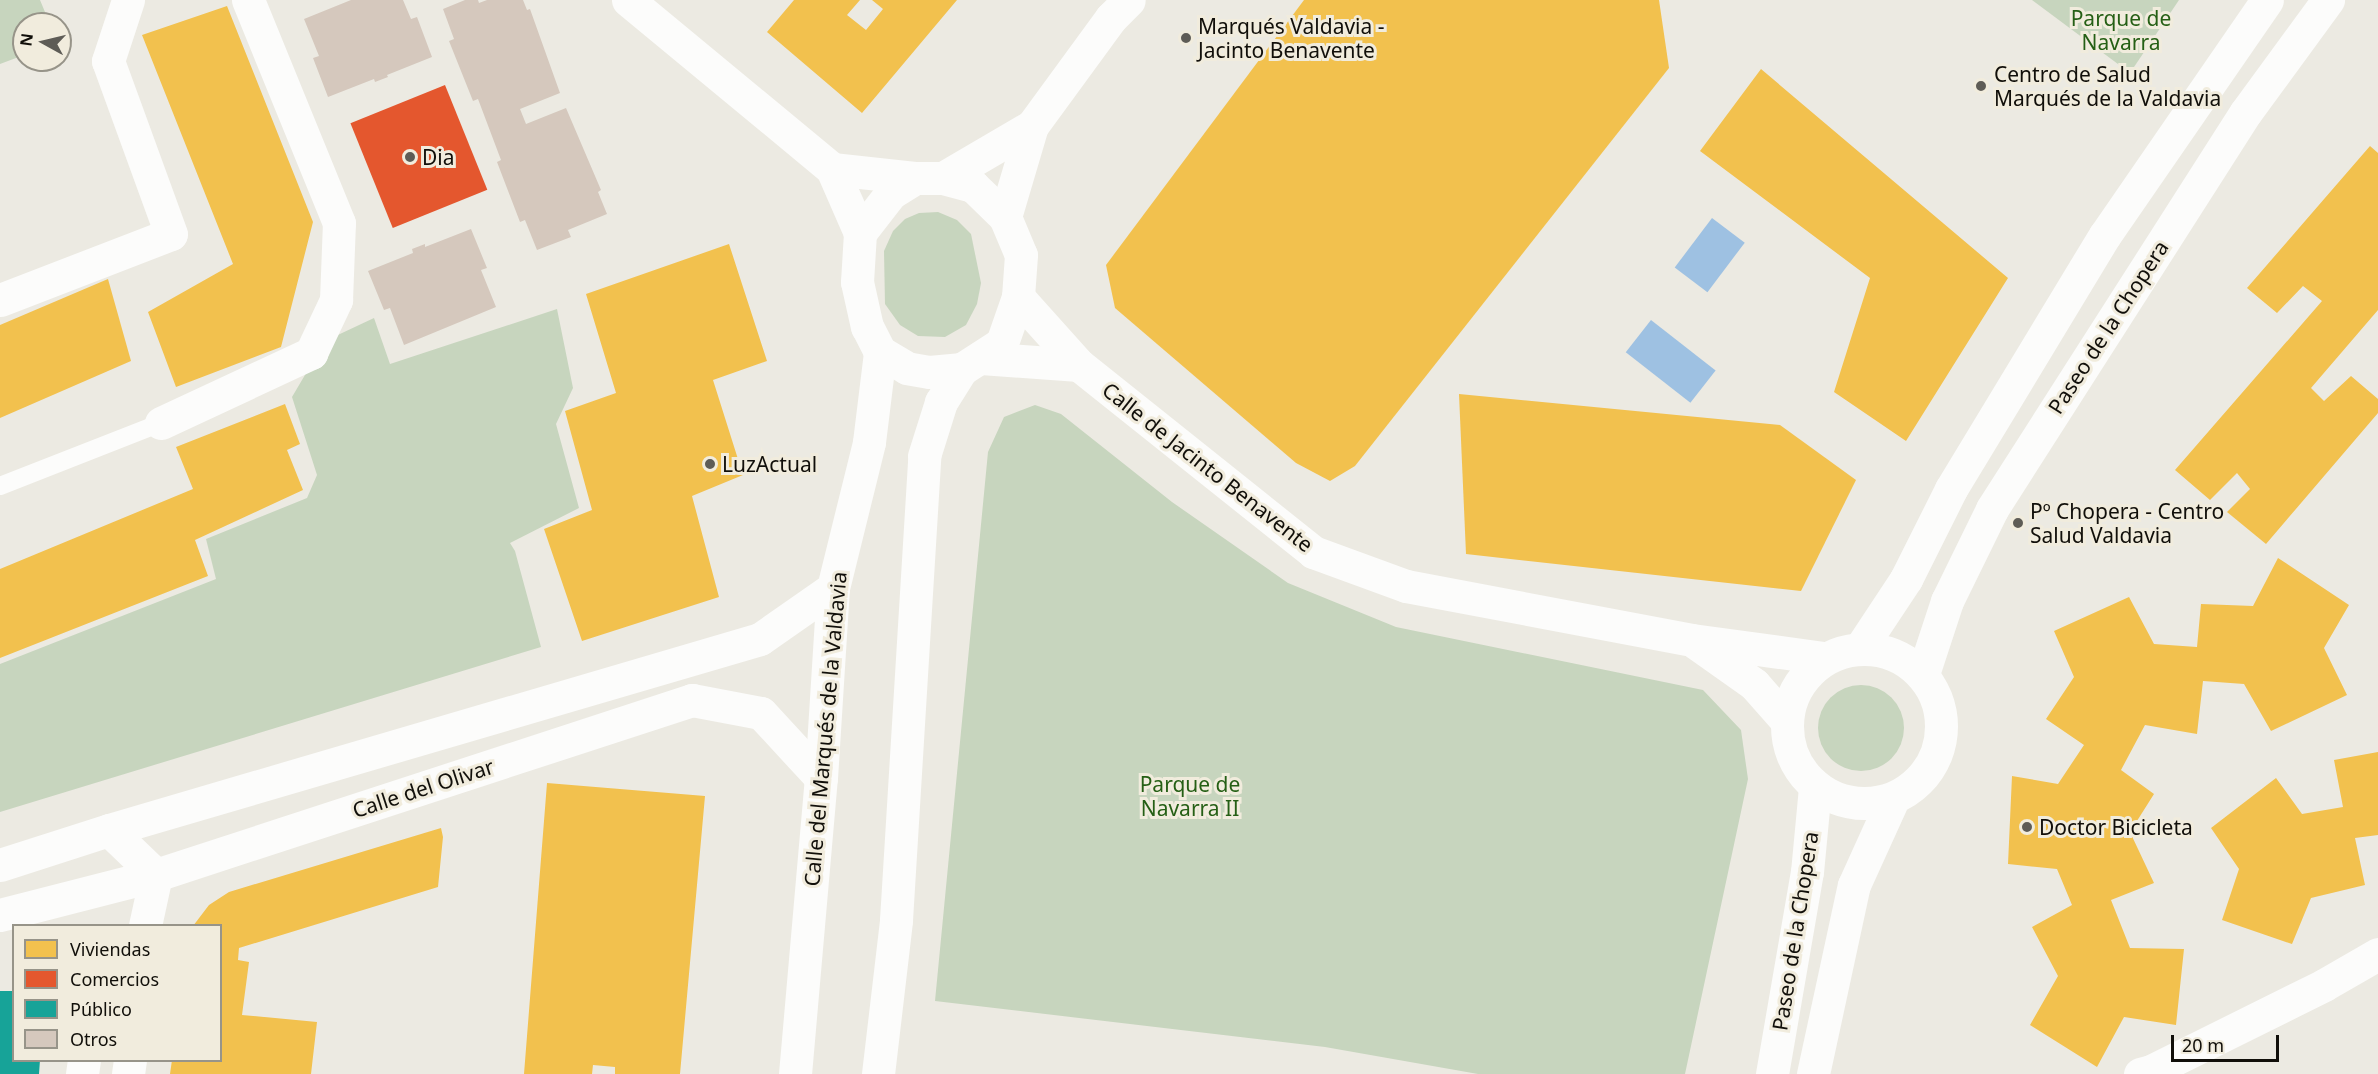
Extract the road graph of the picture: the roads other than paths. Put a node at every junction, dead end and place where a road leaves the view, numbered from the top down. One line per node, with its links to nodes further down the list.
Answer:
1 (128, 0): 13 (street)
2 (248, 0): 17 (street)
3 (628, 0): 8 (street)
4 (1128, 0): 7 (street)
5 (2267, 0): 21 (street)
6 (2328, 0): 23 (street, Paseo de la Chopera)
7 (1032, 126): 9 (street); 10 (street)
8 (832, 169): 9 (street); 11 (street)
9 (929, 178): 10 (street); 11 (street)
10 (1005, 217): 12 (street)
11 (860, 232): 14 (street)
12 (1018, 297): 15 (street); 16 (street, Calle de Jacinto Benavente)
13 (0, 300)
14 (880, 352): 15 (street); 19 (street, Calle del Marqués de la Valdavia)
15 (971, 364): 16 (street); 40 (street)
16 (1079, 365): 20 (street, Calle de Jacinto Benavente)
17 (161, 423): 18 (lane)
18 (0, 486)
19 (833, 588): 25 (street, Calle del Marqués de la Valdavia); 28 (street)
20 (1692, 640): 22 (street, Calle de Jacinto Benavente); 24 (street)
21 (1861, 648): 22 (street); 23 (street)
22 (1824, 658): 24 (street)
23 (1923, 674): 27 (street)
24 (1785, 719): 26 (street)
25 (820, 778): 31 (street, Calle del Olivar); 39 (street, Calle del Marqués de la Valdavia)
26 (1815, 788): 27 (street); 41 (street, Paseo de la Chopera)
27 (1893, 799): 38 (street, Paseo de la Chopera)
28 (109, 830): 29 (street); 31 (street)
29 (34, 854): 30 (street); 33 (street)
30 (0, 865)
31 (156, 875): 33 (street, Calle del Olivar); 34 (street)
32 (0, 915): 33 (street, Calle del Olivar)
33 (41, 915)
34 (145, 924)
35 (2378, 954): 37 (street)
36 (2378, 981): 37 (street)
37 (2324, 985): 42 (street)
38 (1818, 1070)
39 (795, 1074)
40 (878, 1074)
41 (1772, 1074)
42 (2140, 1074)

